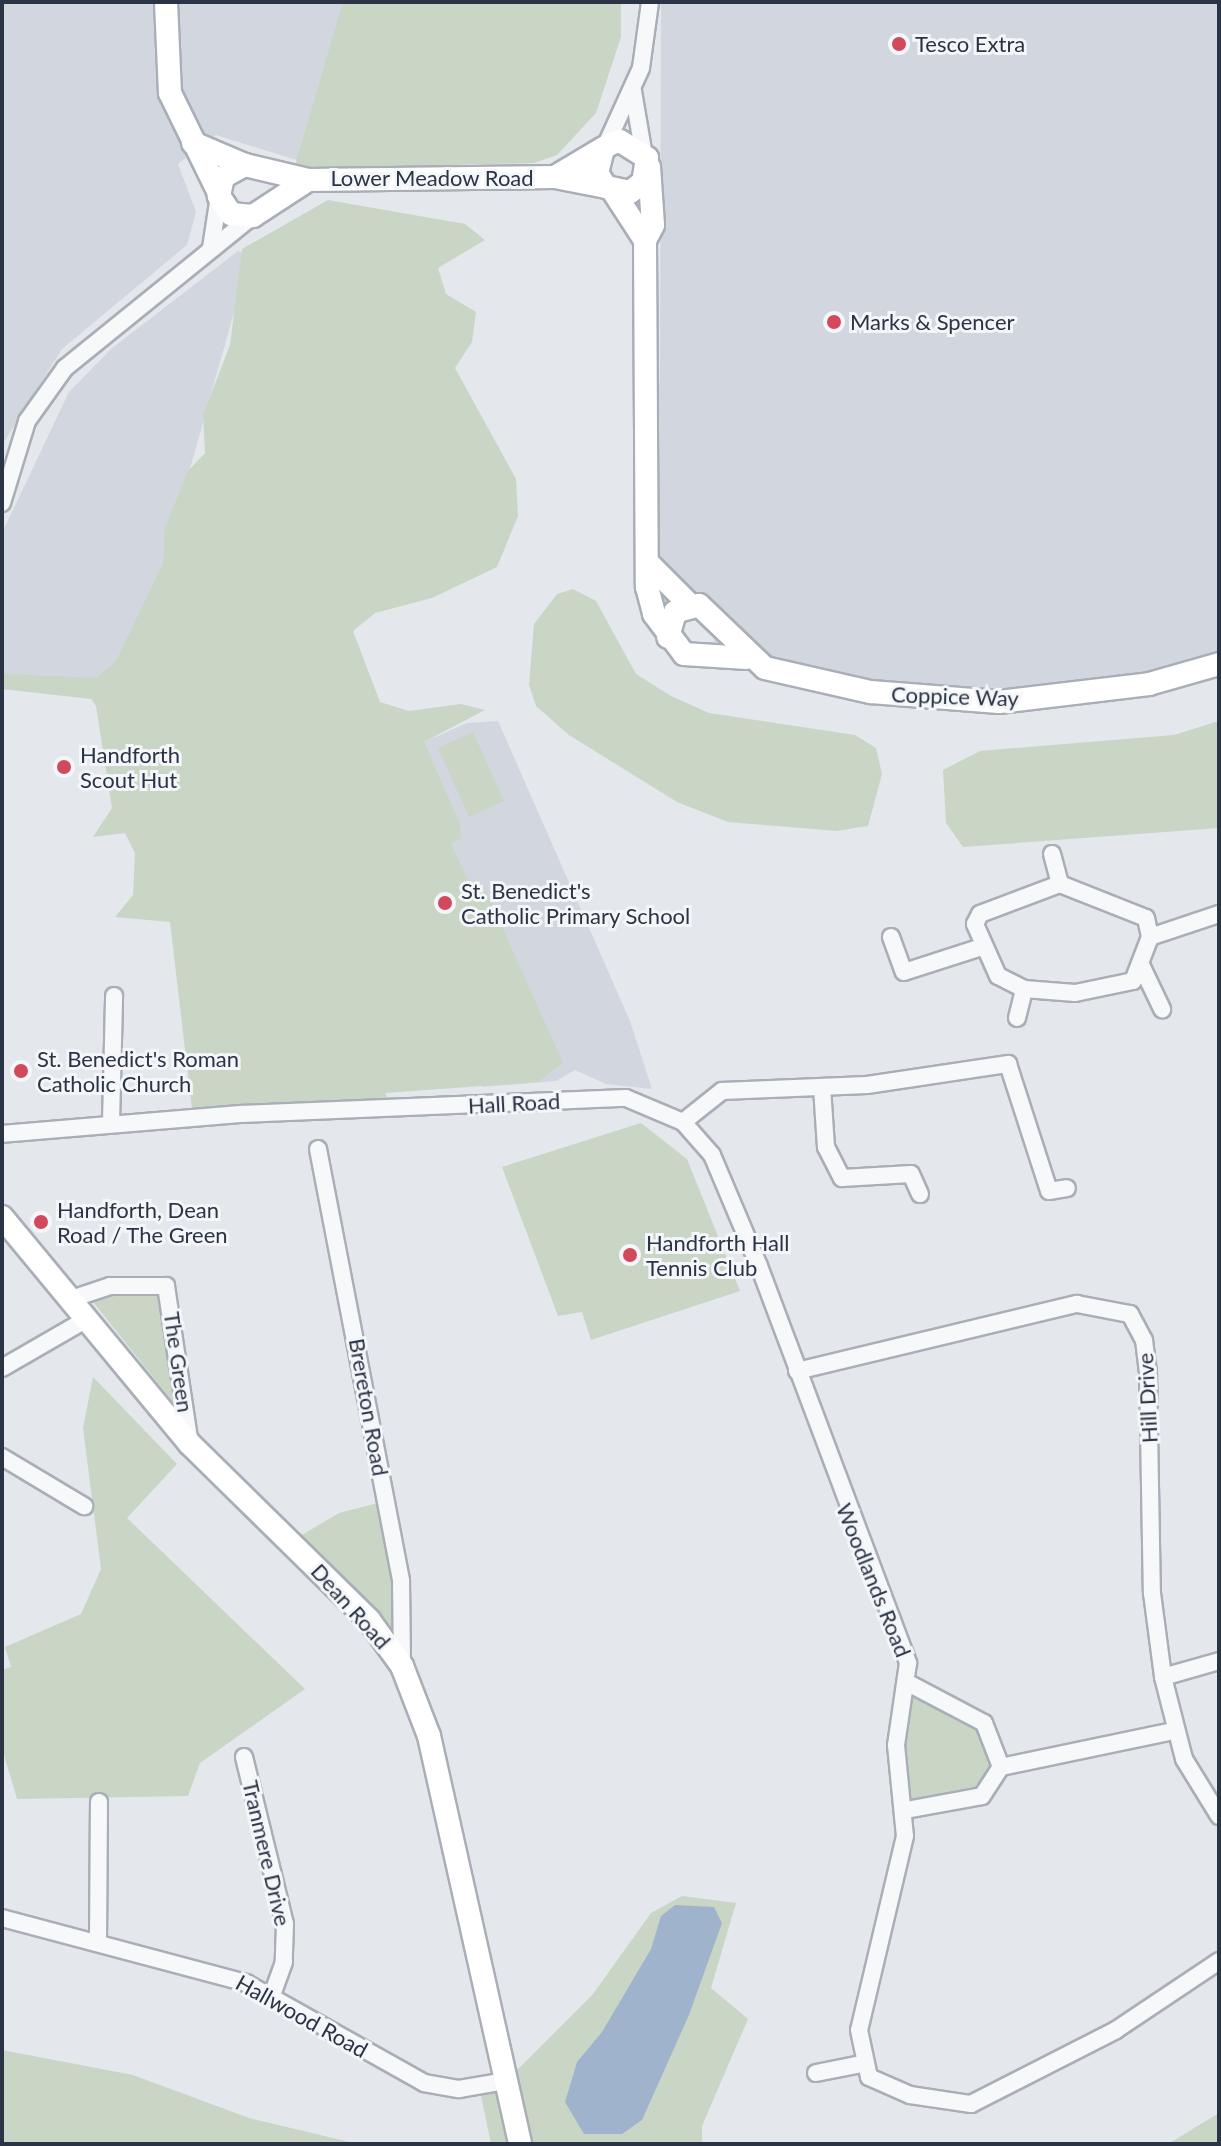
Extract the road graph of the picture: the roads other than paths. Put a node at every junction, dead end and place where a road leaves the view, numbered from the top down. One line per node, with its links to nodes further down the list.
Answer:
1 (166, 2): 4 (street)
2 (650, 2): 3 (street)
3 (633, 91): 5 (street); 6 (street)
4 (193, 143): 7 (street, Lower Meadow Road); 11 (street)
5 (604, 148): 6 (street); 8 (street, Lower Meadow Road); 10 (street)
6 (646, 158): 10 (street); 13 (street)
7 (249, 166): 9 (street, Lower Meadow Road); 11 (street); 12 (street)
8 (555, 177): 9 (street, Lower Meadow Road); 10 (street, Lower Meadow Road)
9 (308, 180): 12 (street, Lower Meadow Road)
10 (609, 189): 13 (street)
11 (219, 194): 12 (street); 14 (street)
12 (258, 213): 14 (street, Lower Meadow Road)
13 (645, 240): 16 (street)
14 (211, 248): 15 (street, Lower Meadow Road)
15 (2, 503)
16 (649, 564): 17 (street); 19 (street)
17 (690, 605): 18 (street); 19 (street)
18 (716, 622): 20 (street); 21 (street, Coppice Way)
19 (668, 637): 20 (street)
20 (700, 654): 21 (street, Coppice Way)
21 (747, 658): 22 (street, Coppice Way)
22 (1217, 663)
23 (1052, 854): 24 (street)
24 (1060, 884): 27 (street); 28 (street)
25 (1219, 914): 27 (street)
26 (891, 937): 28 (street)
27 (1150, 937): 29 (street)
28 (982, 947): 30 (street)
29 (1142, 967): 30 (street); 32 (street)
30 (1024, 989): 33 (street)
31 (114, 996): 36 (street)
32 (1162, 1009)
33 (1017, 1018)
34 (822, 1087): 35 (street); 39 (street); 40 (street)
35 (683, 1122): 36 (street, Hall Road); 45 (street, Woodlands Road)
36 (111, 1123): 37 (street, Hall Road)
37 (2, 1134)
38 (318, 1149): 50 (street, Brereton Road)
39 (1067, 1188)
40 (920, 1194)
41 (2, 1217): 42 (street, Dean Road)
42 (68, 1300): 43 (street, Dean Road); 46 (street, The Green)
43 (85, 1320): 44 (street); 46 (street, Dean Road)
44 (2, 1368)
45 (797, 1371): 51 (street, Hill Drive); 52 (street, Woodlands Road)
46 (190, 1444): 50 (street, Dean Road)
47 (2, 1457): 48 (street)
48 (84, 1506)
49 (1219, 1661): 51 (street)
50 (402, 1666): 65 (street, Dean Road)
51 (1163, 1677): 53 (street, Hill Drive)
52 (910, 1684): 55 (street); 57 (street, Woodlands Road)
53 (1173, 1731): 55 (street); 58 (street, Hill Drive)
54 (244, 1757): 62 (street, Tranmere Drive)
55 (1001, 1767): 57 (street)
56 (99, 1802): 60 (street)
57 (906, 1810): 63 (street, Woodlands Road)
58 (1219, 1816)
59 (2, 1918): 60 (street, Hallwood Road)
60 (98, 1943): 62 (street, Hallwood Road)
61 (1219, 1961): 63 (street)
62 (272, 1995): 65 (street, Hallwood Road)
63 (862, 2064): 64 (street)
64 (816, 2073)
65 (506, 2081): 66 (street, Dean Road)
66 (520, 2144)

